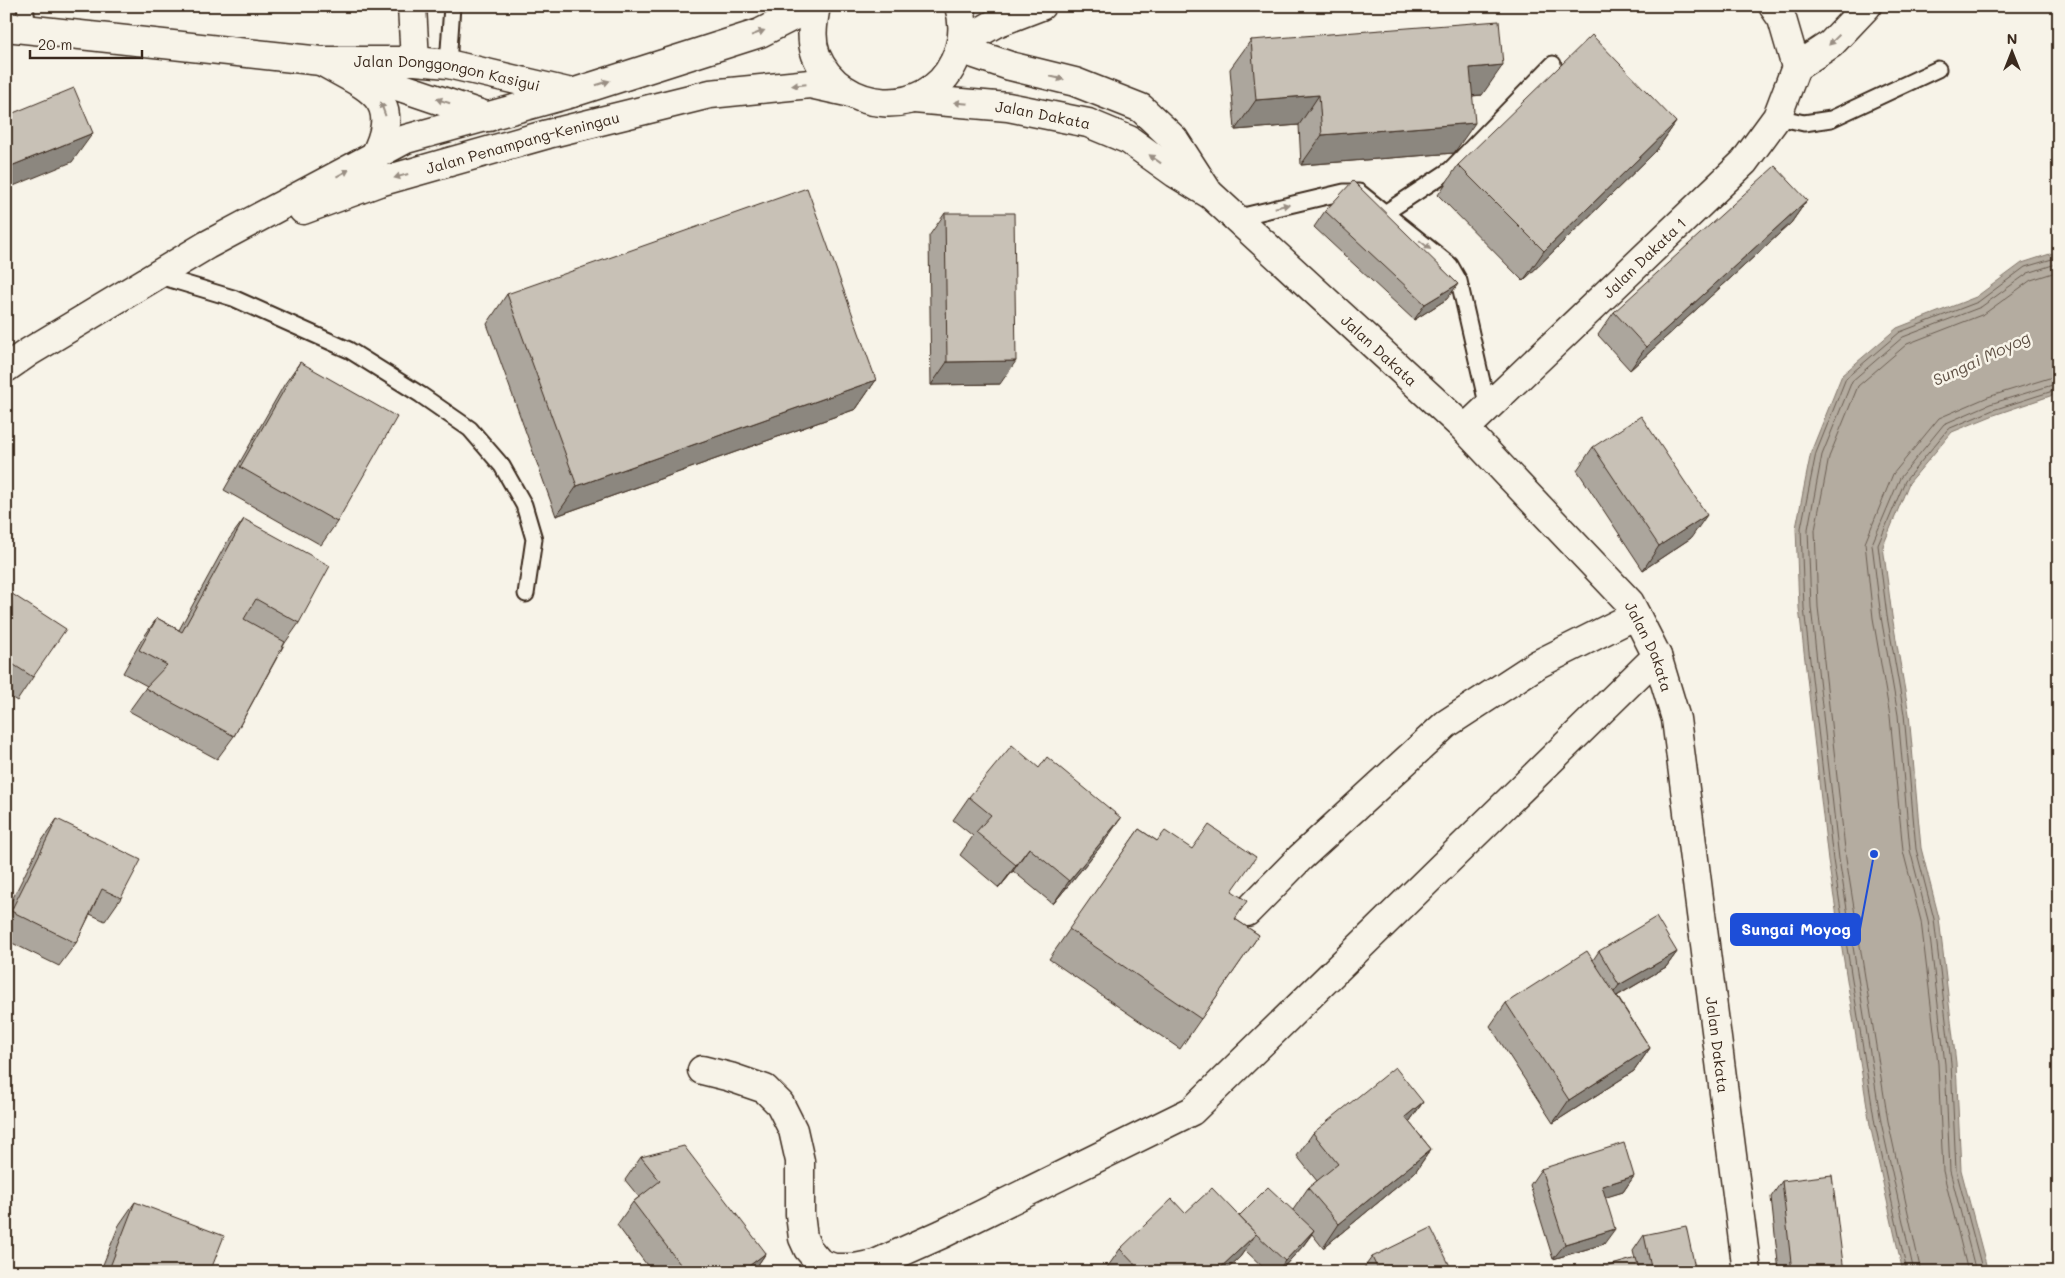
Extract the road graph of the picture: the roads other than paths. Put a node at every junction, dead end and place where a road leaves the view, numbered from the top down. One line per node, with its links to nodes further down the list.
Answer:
1 (412, 6): 11 (street)
2 (452, 6): 12 (lane)
3 (814, 6): 17 (street); 18 (street, Jalan Penampang-Keningau, one-way to 3)
4 (959, 6): 9 (street)
5 (1040, 6): 9 (street)
6 (1773, 6): 15 (street)
7 (1867, 6): 15 (street, one-way to 15)
8 (20, 21): 10 (street, Jalan Donggongon Kasigui)
9 (961, 46): 14 (street, Jalan Dakata); 19 (street)
10 (321, 61): 11 (street, Jalan Donggongon Kasigui); 21 (street, Jalan Donggongon Kasigui, one-way to 10); 24 (street, one-way to 10)
11 (415, 61): 12 (street, Jalan Donggongon Kasigui)
12 (448, 64): 18 (street, Jalan Donggongon Kasigui)
13 (1553, 64): 26 (lane)
14 (1010, 66): 20 (street); 25 (street, Jalan Dakata, one-way to 25)
15 (1796, 67): 22 (street, Jalan Dakata 1)
16 (1938, 69): 22 (lane)
17 (847, 92): 19 (street); 23 (street, Jalan Penampang-Keningau, one-way to 23)
18 (572, 93): 21 (street, Jalan Penampang-Keningau)
19 (914, 99): 20 (street, Jalan Dakata, one-way to 19)
20 (1008, 107): 25 (street, Jalan Dakata, one-way to 20)
21 (489, 117): 23 (street, Jalan Donggongon Kasigui); 24 (street, Jalan Penampang-Keningau)
22 (1777, 117): 31 (street, Jalan Dakata 1)
23 (548, 134): 28 (street, Jalan Penampang-Keningau, one-way to 28)
24 (376, 155): 28 (street, Jalan Penampang-Keningau, one-way to 24)
25 (1210, 195): 27 (street, Jalan Dakata)
26 (1385, 213): 27 (lane, one-way to 26); 31 (lane, one-way to 31)
27 (1235, 218): 32 (street, Jalan Dakata)
28 (208, 245): 29 (street, Jalan Penampang-Keningau)
29 (156, 275): 30 (street, Jalan Penampang-Keningau); 33 (lane)
30 (6, 368)
31 (1488, 408): 32 (street, Jalan Dakata 1)
32 (1465, 429): 34 (street, Jalan Dakata)
33 (526, 594)
34 (1636, 615): 35 (street, Jalan Dakata); 36 (street)
35 (1657, 656): 37 (street); 38 (street, Jalan Dakata)
36 (1247, 912)
37 (702, 1070)
38 (1747, 1272)

